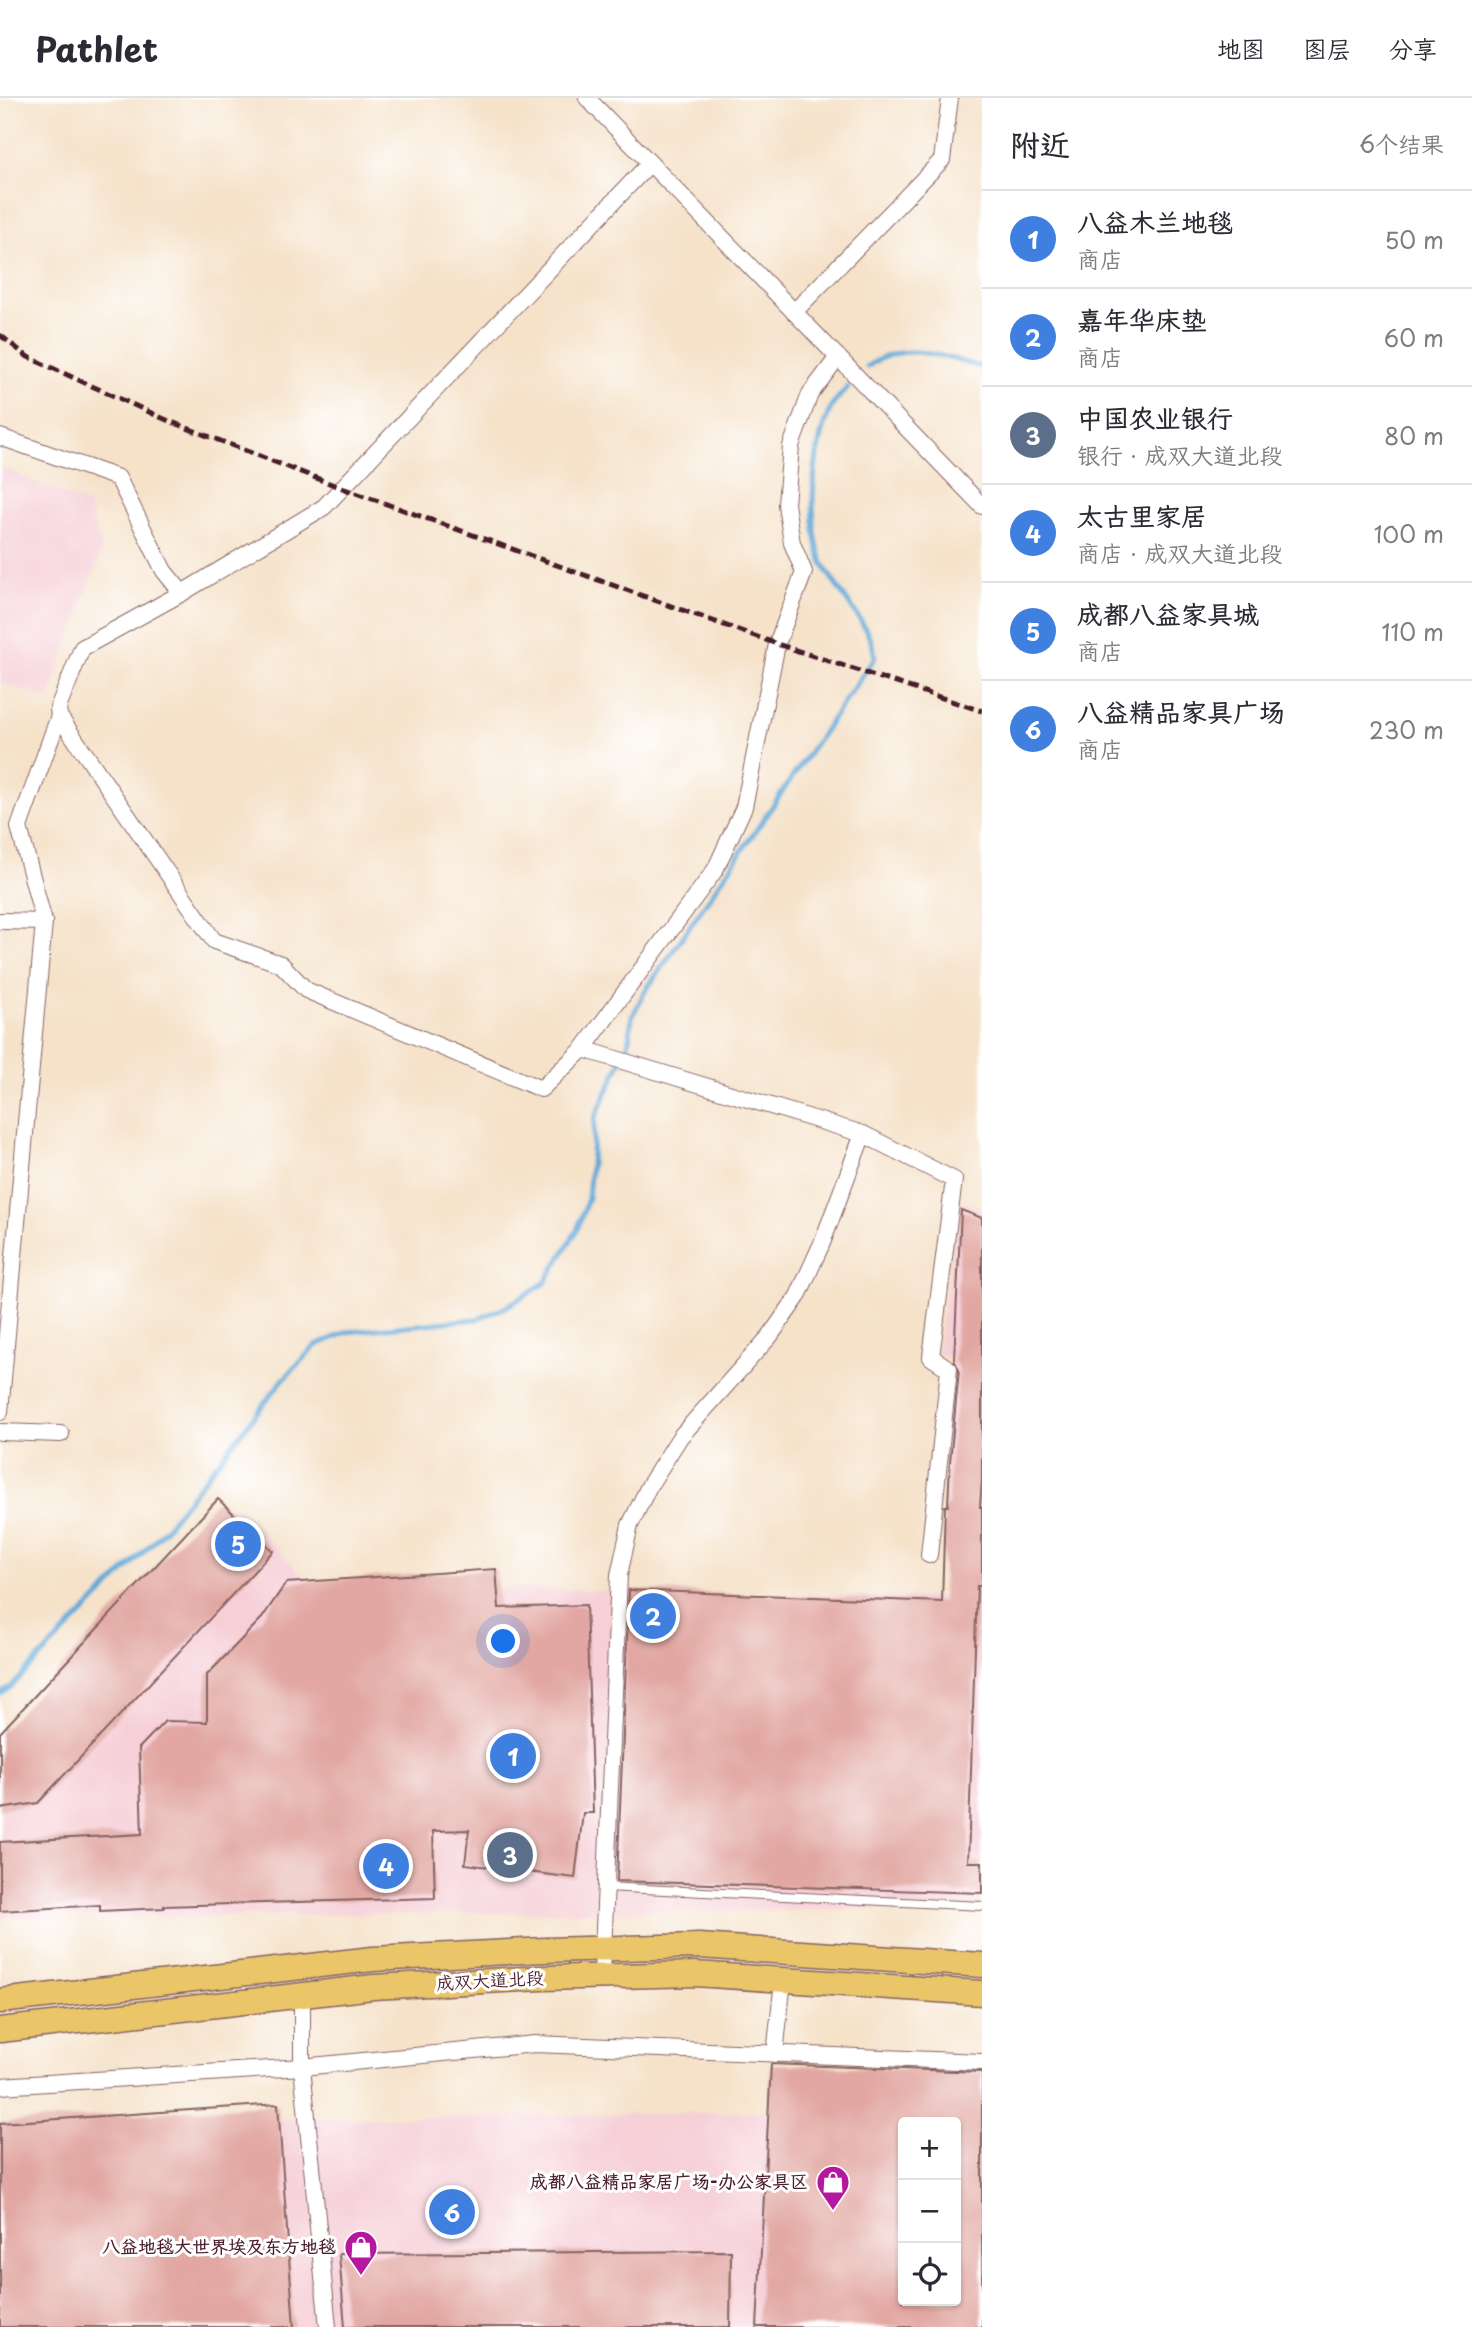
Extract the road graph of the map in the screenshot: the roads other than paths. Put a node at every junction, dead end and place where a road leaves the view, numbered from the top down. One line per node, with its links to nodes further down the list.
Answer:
1 (587, 98): 3 (street)
2 (950, 98): 4 (street)
3 (650, 163): 4 (street); 8 (street)
4 (794, 312): 5 (street)
5 (838, 357): 7 (street); 12 (street)
6 (0, 437): 8 (street)
7 (982, 506)
8 (182, 593): 9 (street)
9 (59, 716): 11 (street); 12 (street)
10 (0, 921): 11 (street)
11 (44, 922): 14 (street)
12 (583, 1049): 13 (street)
13 (863, 1134): 17 (street); 18 (street)
14 (0, 1412)
15 (0, 1432): 16 (street)
16 (61, 1434)
17 (929, 1555)
18 (605, 1887): 19 (lane); 20 (street)
19 (982, 1906)
20 (602, 1948): 21 (main road, 成双大道北段); 22 (street); 26 (main road, 成双大道北段)
21 (982, 1965)
22 (602, 1976): 23 (main road, 成双大道北段); 25 (main road, 成双大道北段)
23 (783, 1980): 24 (main road, 成双大道北段); 28 (street)
24 (982, 1993)
25 (302, 1996): 27 (main road, 成双大道北段); 30 (street)
26 (0, 2001)
27 (0, 2030)
28 (775, 2054): 29 (street); 30 (street)
29 (982, 2062)
30 (302, 2067): 31 (street); 32 (street)
31 (0, 2086)
32 (328, 2327)

